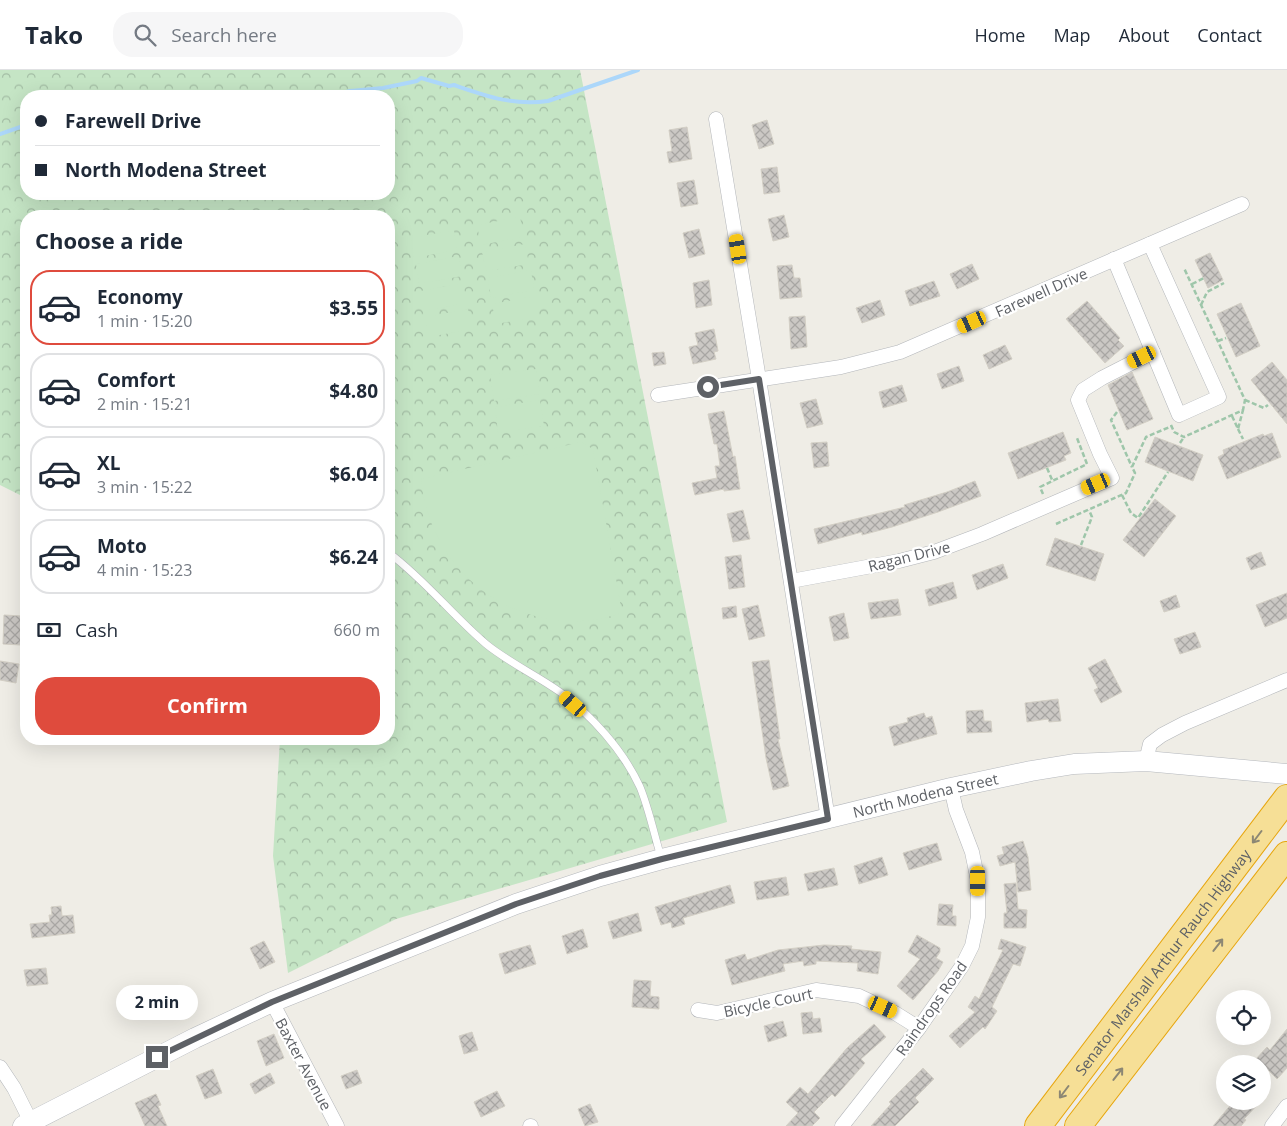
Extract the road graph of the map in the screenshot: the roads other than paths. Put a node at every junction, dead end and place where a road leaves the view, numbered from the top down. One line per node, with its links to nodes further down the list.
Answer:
1 (716, 119): 6 (street)
2 (1242, 204): 3 (street, Farewell Drive)
3 (1150, 244): 4 (street, Farewell Drive); 5 (street)
4 (1114, 259): 5 (street); 6 (street, Farewell Drive)
5 (1153, 352): 9 (street, Ragan Drive)
6 (759, 379): 7 (street, Farewell Drive); 9 (street)
7 (658, 396)
8 (395, 558): 17 (lane)
9 (790, 581): 15 (street)
10 (1287, 680): 11 (street)
11 (1146, 761): 12 (street, North Modena Street); 13 (street, North Modena Street)
12 (1287, 774)
13 (951, 788): 15 (street, North Modena Street); 20 (street, Raindrops Road)
14 (1287, 798): 26 (highway, Senator Marshall Arthur Rauch Highway, one-way to 26)
15 (828, 819): 17 (street, North Modena Street)
16 (1287, 855): 27 (highway, one-way to 16)
17 (662, 859): 18 (street, North Modena Street)
18 (272, 1002): 23 (street, North Modena Street); 24 (street, Baxter Avenue)
19 (698, 1010): 20 (street, Bicycle Court)
20 (920, 1028): 25 (street, Raindrops Road)
21 (0, 1067): 23 (street)
22 (1287, 1106): 28 (street)
23 (27, 1124)
24 (337, 1126)
25 (842, 1126)
26 (1038, 1126)
27 (1078, 1126)
28 (1272, 1126)

